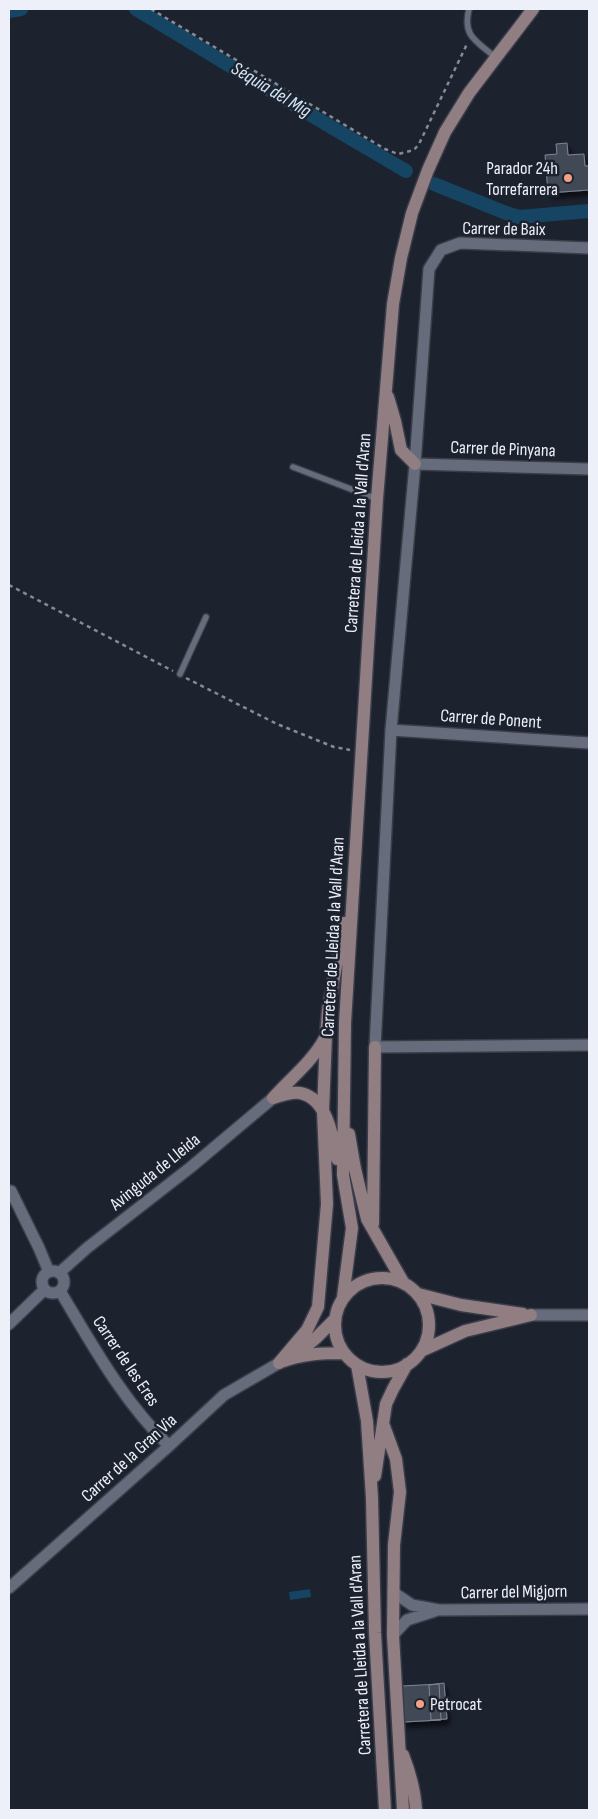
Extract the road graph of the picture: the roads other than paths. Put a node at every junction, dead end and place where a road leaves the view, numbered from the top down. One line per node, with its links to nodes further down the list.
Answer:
1 (469, 9): 3 (lane)
2 (533, 9): 3 (main road, Carretera de Lleida a la Vall d'Aran)
3 (496, 58): 5 (main road, Carretera de Lleida a la Vall d'Aran)
4 (589, 248): 6 (street, Carrer de Baix)
5 (386, 389): 6 (main road); 9 (main road, Carretera de Lleida a la Vall d'Aran)
6 (415, 464): 8 (street, Carrer de Pinyana); 12 (street)
7 (293, 466): 9 (lane)
8 (589, 469)
9 (377, 499): 14 (main road, Carretera de Lleida a la Vall d'Aran)
10 (206, 617): 11 (lane)
11 (180, 674)
12 (391, 730): 13 (street, Carrer de Ponent); 17 (street)
13 (589, 743)
14 (354, 868): 15 (main road); 18 (main road, Carretera de Lleida a la Vall d'Aran)
15 (326, 1036): 19 (main road); 20 (main road)
16 (589, 1045): 17 (street)
17 (375, 1047): 24 (main road)
18 (343, 1096): 21 (main road); 24 (main road)
19 (273, 1098): 20 (main road); 25 (street, Avinguda de Lleida)
20 (323, 1111): 21 (main road); 38 (main road)
21 (343, 1175): 30 (main road)
22 (11, 1191): 23 (street)
23 (13, 1205): 25 (street)
24 (372, 1229): 26 (main road)
25 (54, 1272): 27 (street); 28 (street)
26 (402, 1282): 29 (main road); 30 (main road)
27 (44, 1290): 28 (street); 34 (street)
28 (60, 1291): 42 (street, Carrer de les Eres)
29 (418, 1294): 32 (main road); 35 (main road)
30 (343, 1297): 33 (main road)
31 (589, 1315): 32 (street)
32 (531, 1316): 35 (main road)
33 (335, 1319): 36 (main road); 37 (main road)
34 (9, 1324)
35 (421, 1351): 40 (main road)
36 (344, 1353): 37 (main road); 39 (main road)
37 (294, 1357): 38 (main road)
38 (279, 1363): 42 (street, Carrer de la Gran Via)
39 (357, 1364): 40 (main road); 43 (main road, Carretera de Lleida a la Vall d'Aran)
40 (407, 1364): 41 (main road, Carretera de Lleida a la Vall d'Aran)
41 (384, 1426): 43 (main road, Carretera de Lleida a la Vall d'Aran); 45 (main road)
42 (170, 1446): 44 (street, Carrer de la Gran Via)
43 (372, 1498): 50 (main road, Carretera de Lleida a la Vall d'Aran)
44 (9, 1588)
45 (393, 1592): 47 (street, Carrer del Migjorn); 48 (main road)
46 (589, 1609): 47 (street, Carrer del Migjorn)
47 (439, 1610): 48 (street, Carrer del Migjorn)
48 (393, 1635): 49 (main road)
49 (399, 1743): 51 (main road); 52 (main road)
50 (385, 1810)
51 (403, 1810)
52 (416, 1810)

